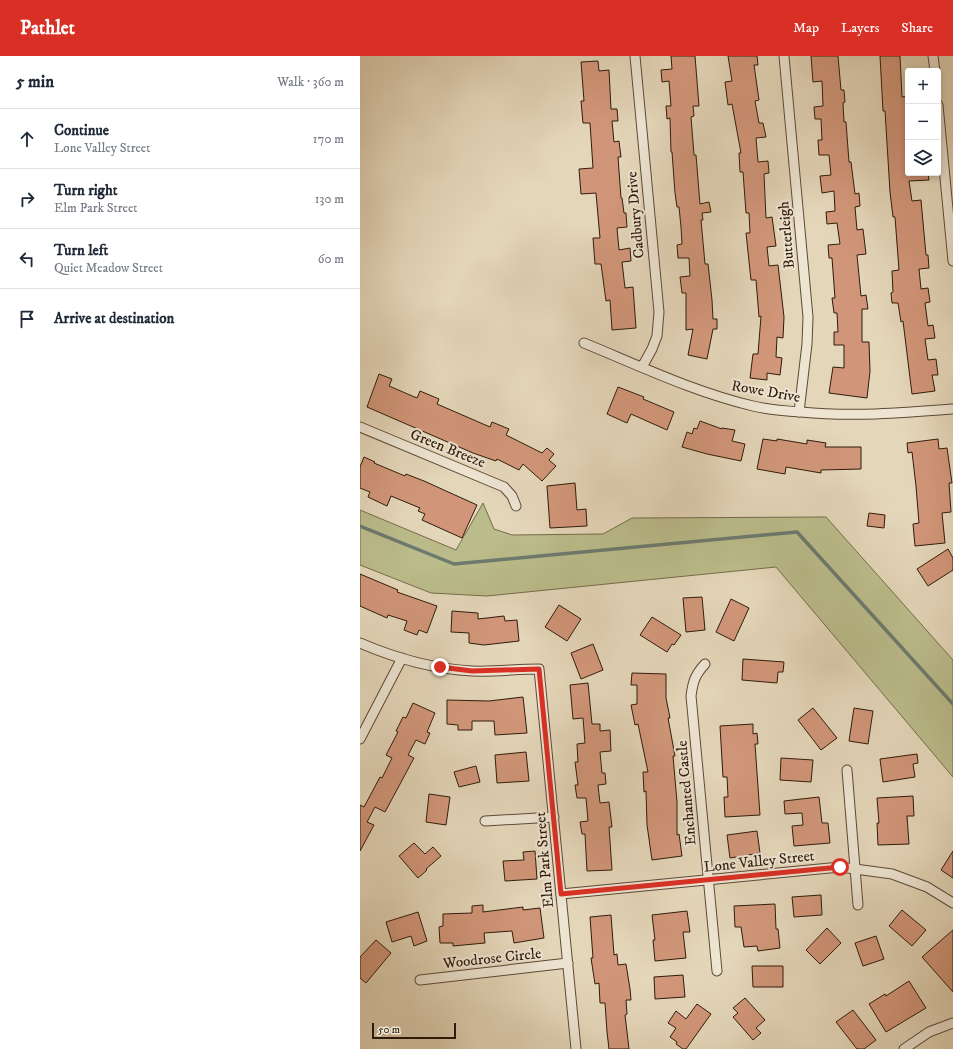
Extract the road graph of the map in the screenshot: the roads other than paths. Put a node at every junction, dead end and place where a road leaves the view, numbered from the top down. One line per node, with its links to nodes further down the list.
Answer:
1 (634, 56): 8 (street, Cadbury Drive)
2 (784, 56): 10 (street, Butterleigh)
3 (933, 56): 4 (street)
4 (935, 68)
5 (941, 136): 6 (street)
6 (953, 261)
7 (584, 343): 8 (street, Rowe Drive)
8 (642, 367): 10 (street, Rowe Drive)
9 (953, 409): 10 (street, Rowe Drive)
10 (799, 412)
11 (360, 427): 12 (street, Green Breeze)
12 (516, 506)
13 (360, 643): 14 (street)
14 (402, 658): 16 (street); 18 (street, Elm Park Street)
15 (705, 664): 21 (street, Enchanted Castle)
16 (360, 739)
17 (847, 770): 20 (street)
18 (554, 817): 19 (street); 22 (street, Elm Park Street)
19 (486, 821)
20 (855, 868): 21 (street, Lone Valley Street); 23 (street, Lone Valley Street); 24 (street)
21 (709, 880): 22 (street, Lone Valley Street); 26 (street, Enchanted Castle)
22 (561, 894): 25 (street, Elm Park Street)
23 (953, 903)
24 (858, 905)
25 (568, 963): 27 (street, Woodrose Circle); 29 (street, Elm Park Street)
26 (718, 970)
27 (420, 980)
28 (953, 1023): 30 (street)
29 (576, 1049)
30 (904, 1049)

